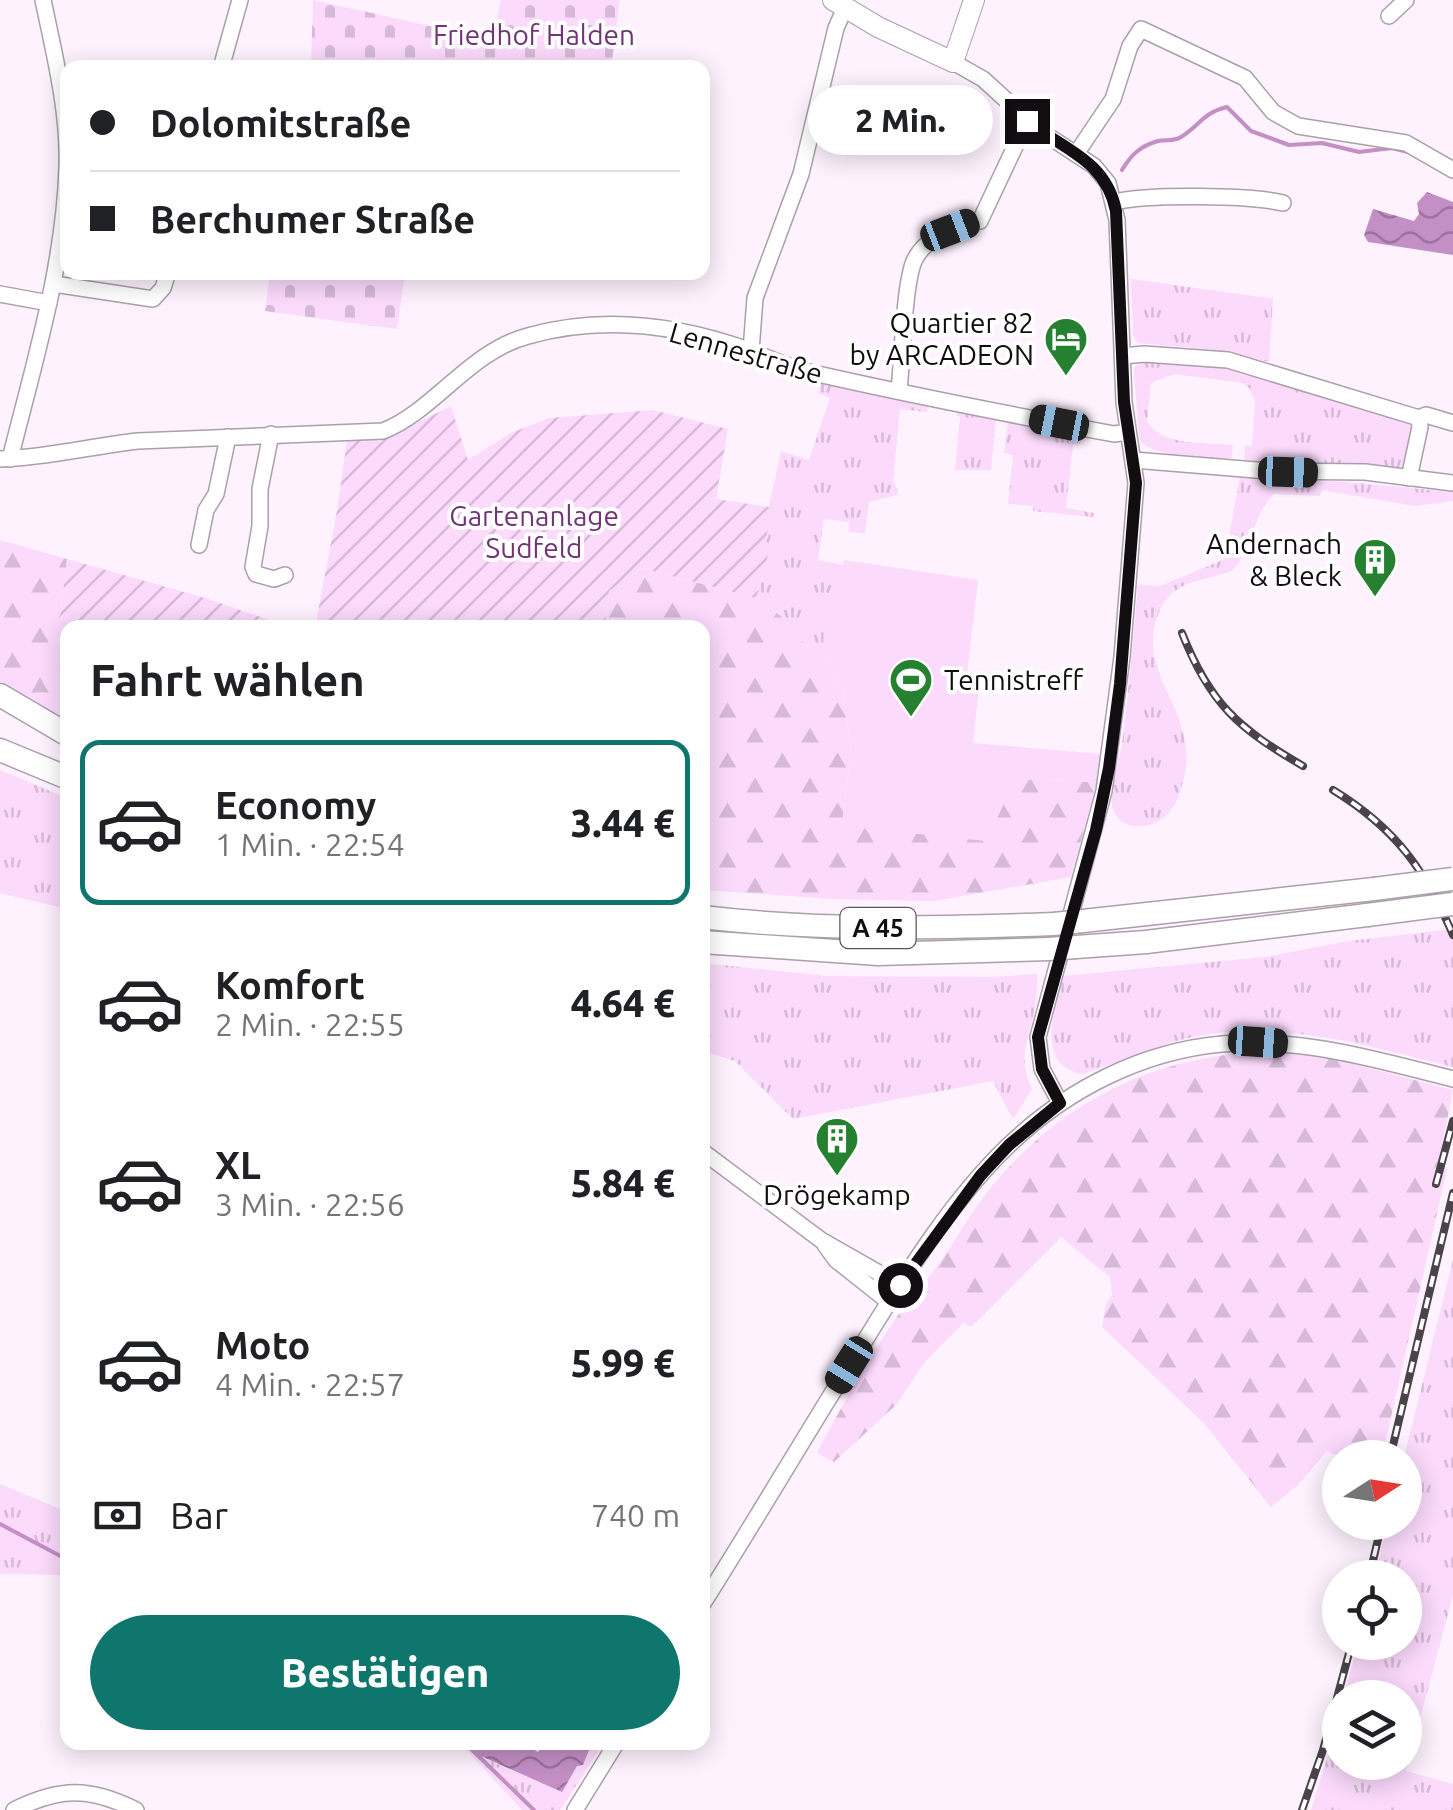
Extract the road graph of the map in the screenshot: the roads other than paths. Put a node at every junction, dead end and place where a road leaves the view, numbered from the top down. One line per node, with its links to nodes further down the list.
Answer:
1 (43, 0): 9 (street)
2 (240, 0): 7 (street)
3 (974, 0): 8 (main road)
4 (1406, 0): 6 (street)
5 (839, 4): 8 (main road); 20 (street)
6 (1388, 16)
7 (223, 60)
8 (953, 62): 10 (street)
9 (60, 94)
10 (1027, 121): 11 (street); 22 (street)
11 (1076, 154): 12 (street); 13 (street)
12 (1453, 170)
13 (1114, 202): 14 (street); 21 (street)
14 (1283, 203)
15 (60, 229): 17 (street)
16 (165, 280): 17 (street)
17 (54, 284): 19 (street)
18 (0, 294): 19 (street)
19 (49, 303): 28 (street)
20 (751, 352): 22 (street, Lennestraße); 26 (street, Lennestraße)
21 (1122, 356): 23 (street); 25 (street)
22 (899, 391): 25 (street, Lennestraße)
23 (1419, 418): 24 (street); 30 (street)
24 (1453, 423)
25 (1128, 432): 29 (street)
26 (271, 434): 27 (street, Lennestraße); 33 (street)
27 (228, 437): 28 (street, Lennestraße); 32 (street)
28 (5, 459)
29 (1134, 460): 30 (street); 45 (street)
30 (1409, 478): 31 (street)
31 (1453, 483)
32 (199, 545)
33 (286, 575)
34 (0, 695): 36 (highway)
35 (0, 711): 37 (highway)
36 (60, 733)
37 (60, 735)
38 (0, 750): 39 (highway)
39 (60, 775)
40 (1453, 879): 42 (highway, A 45, bridge)
41 (1453, 904): 43 (highway, A 45, bridge)
42 (710, 918)
43 (710, 943)
44 (1453, 1079): 45 (street)
45 (1060, 1103): 48 (street)
46 (710, 1157): 47 (street)
47 (821, 1240): 48 (street); 49 (street)
48 (900, 1285): 49 (street)
49 (889, 1302): 50 (street)
50 (710, 1592)
51 (612, 1750): 54 (street)
52 (14, 1810): 53 (street)
53 (136, 1810)
54 (574, 1810)

